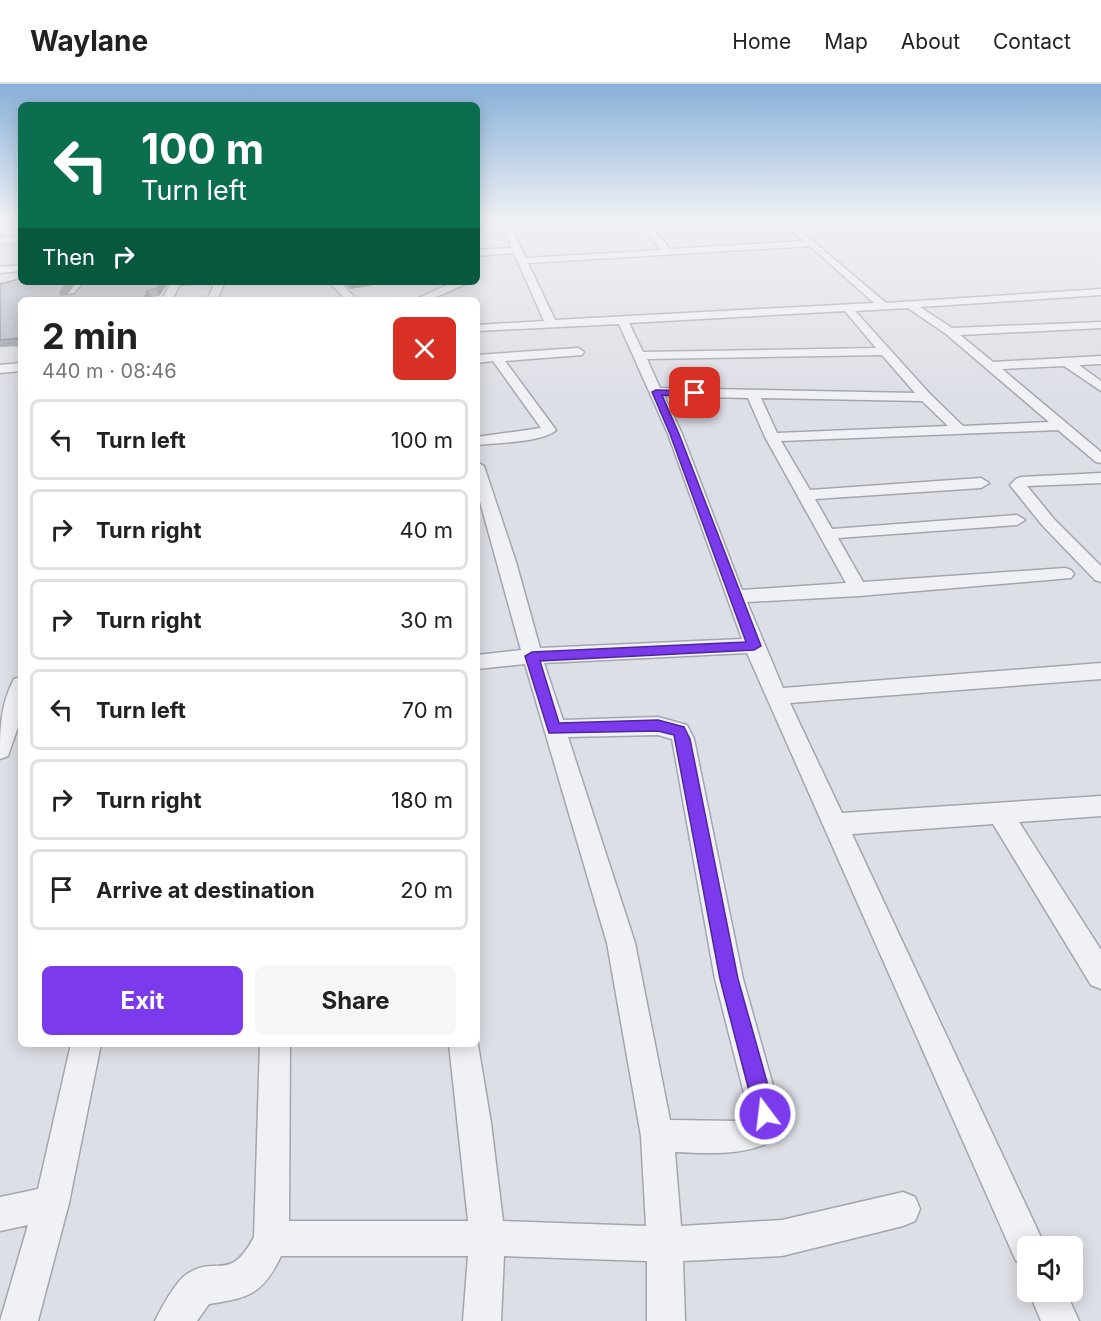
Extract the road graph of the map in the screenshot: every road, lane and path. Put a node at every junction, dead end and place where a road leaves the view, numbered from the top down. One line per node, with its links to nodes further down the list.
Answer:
1 (530, 279): 12 (street)
2 (852, 279): 9 (street)
3 (337, 285): 6 (street)
4 (458, 285): 7 (street)
5 (1101, 292): 8 (street)
6 (349, 297)
7 (427, 297)
8 (912, 306): 9 (street); 15 (street)
9 (885, 308): 10 (street)
10 (849, 310): 11 (street); 16 (street)
11 (622, 319): 12 (street); 18 (street)
12 (551, 324): 14 (street)
13 (1101, 325): 15 (street)
14 (480, 328)
15 (950, 332): 24 (street)
16 (885, 351): 18 (street); 29 (street)
17 (578, 352): 19 (street)
18 (638, 357): 27 (street)
19 (497, 358): 20 (street); 33 (street)
20 (480, 359)
21 (1101, 360): 22 (street)
22 (1067, 362): 24 (street); 26 (street)
23 (18, 366): 25 (street)
24 (991, 366): 30 (street)
25 (0, 369)
26 (1101, 387)
27 (656, 392): 28 (street); 44 (street)
28 (753, 395): 29 (street); 32 (street)
29 (925, 397): 31 (street)
30 (1061, 426): 31 (street); 34 (street)
31 (960, 430): 32 (street)
32 (772, 437): 38 (street)
33 (480, 441)
34 (1101, 459)
35 (480, 476): 46 (street)
36 (1101, 478): 42 (street)
37 (981, 483): 38 (street)
38 (805, 495): 40 (street)
39 (1017, 520): 40 (street)
40 (827, 534): 43 (street)
41 (1065, 574): 43 (street)
42 (1101, 576)
43 (859, 590): 44 (street)
44 (735, 597): 45 (street)
45 (754, 646): 46 (street); 49 (street)
46 (532, 656): 47 (street); 51 (street)
47 (480, 662)
48 (1101, 671): 49 (street)
49 (777, 696): 55 (street)
50 (18, 698): 52 (street)
51 (554, 729): 60 (street); 60 (street)
52 (9, 739)
53 (1101, 806): 54 (street)
54 (999, 812): 55 (street); 56 (street)
55 (834, 824): 64 (street)
56 (1101, 975)
57 (85, 1047): 61 (street)
58 (275, 1047): 66 (street)
59 (464, 1047): 65 (street)
60 (657, 1136): 67 (street)
61 (52, 1203): 63 (street); 69 (street)
62 (903, 1209): 67 (street)
63 (0, 1214)
64 (1022, 1236)
65 (487, 1238): 66 (street); 67 (street); 71 (street)
66 (271, 1239): 70 (street)
67 (665, 1244): 72 (street)
68 (1051, 1302): 73 (street)
69 (19, 1321)
70 (174, 1321)
71 (482, 1321)
72 (666, 1321)
73 (1060, 1321)

